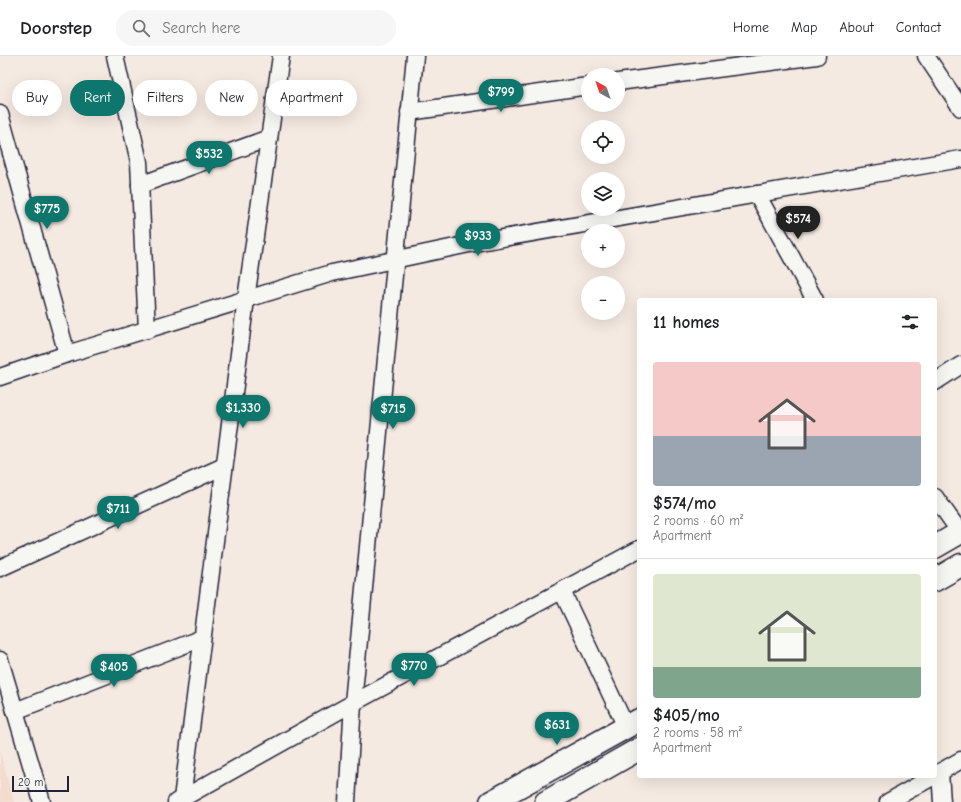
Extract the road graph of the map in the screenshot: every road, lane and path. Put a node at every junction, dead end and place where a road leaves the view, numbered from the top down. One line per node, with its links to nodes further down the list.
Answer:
1 (115, 56): 13 (street)
2 (281, 56): 11 (street)
3 (415, 56): 9 (street)
4 (817, 56): 6 (street)
5 (926, 56): 8 (street)
6 (625, 81)
7 (581, 87): 9 (street)
8 (961, 108)
9 (409, 112): 15 (street)
10 (0, 114): 19 (street)
11 (269, 138): 13 (street); 17 (street)
12 (961, 159): 14 (street)
13 (140, 185): 18 (street)
14 (757, 194): 15 (street); 16 (street)
15 (395, 260): 17 (street); 34 (street)
16 (814, 298)
17 (246, 299): 18 (street); 23 (street)
18 (147, 330): 19 (street)
19 (67, 354): 21 (street)
20 (961, 365): 22 (street)
21 (0, 378)
22 (937, 381)
23 (224, 466): 29 (street); 32 (street)
24 (937, 500): 25 (street)
25 (961, 532): 26 (main road)
26 (937, 546)
27 (637, 550): 31 (street)
28 (961, 565): 30 (main road)
29 (0, 568)
30 (937, 579)
31 (562, 591): 34 (street); 36 (street)
32 (202, 638): 35 (street); 42 (street)
33 (0, 660): 35 (street)
34 (353, 703): 42 (street); 44 (street)
35 (15, 711): 43 (street)
36 (632, 723): 45 (main road)
37 (637, 750): 46 (main road)
38 (961, 760): 39 (street)
39 (937, 773)
40 (928, 778): 47 (street)
41 (932, 778): 48 (street)
42 (179, 801)
43 (42, 802)
44 (346, 802)
45 (491, 802)
46 (546, 802)
47 (888, 802)
48 (942, 802)

